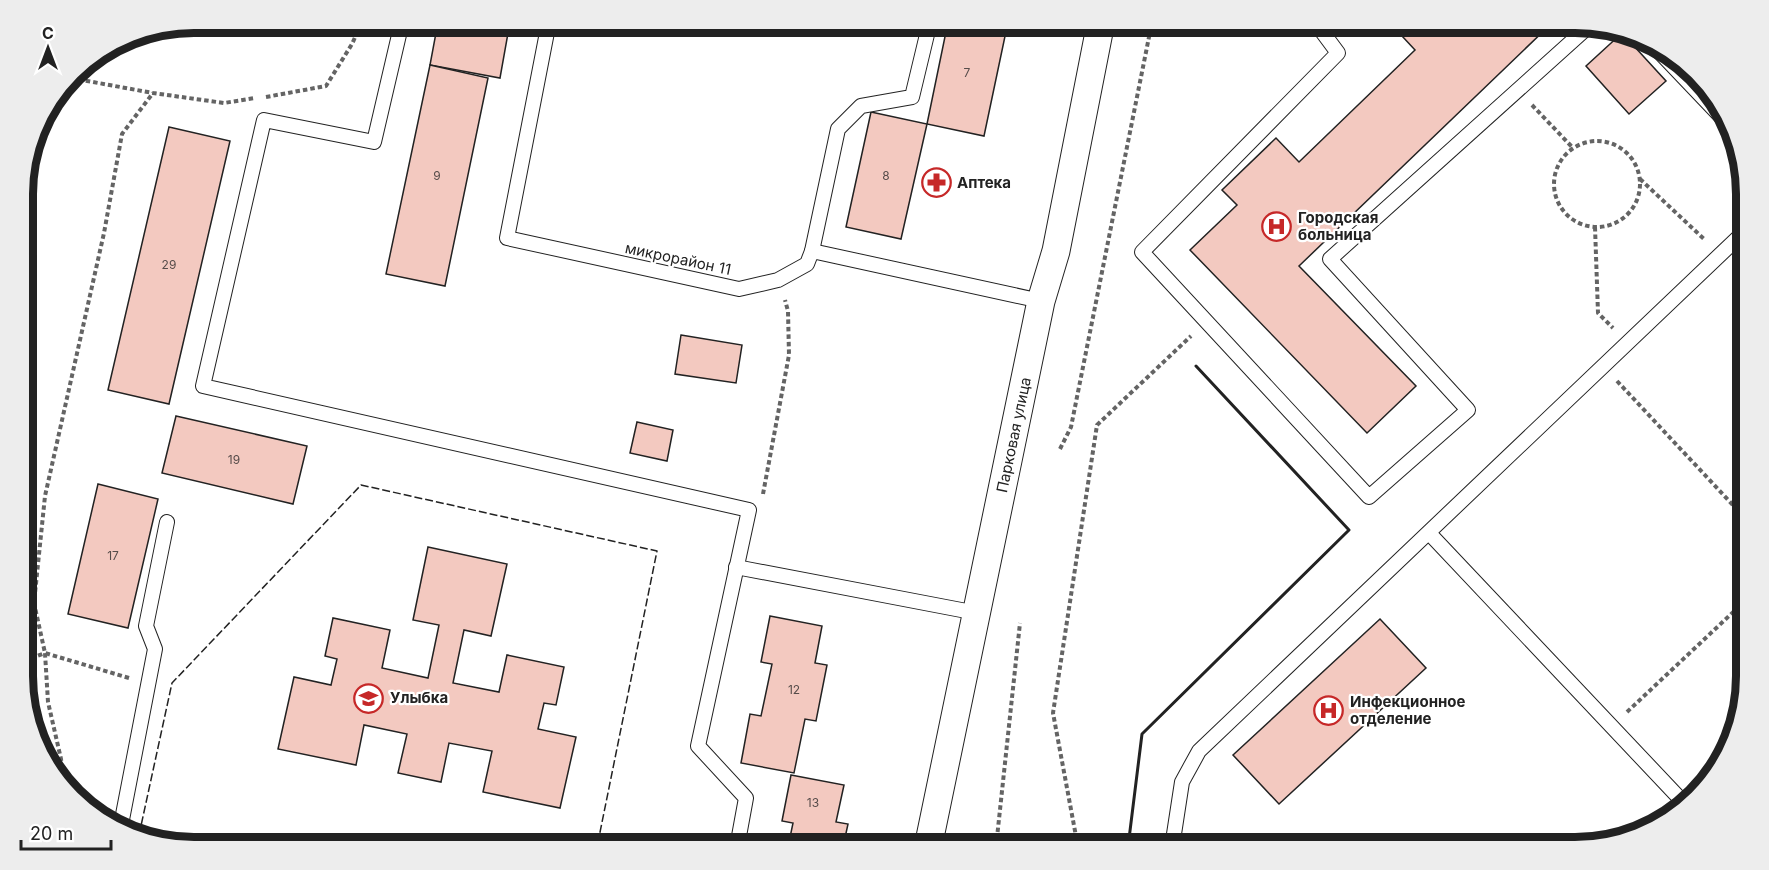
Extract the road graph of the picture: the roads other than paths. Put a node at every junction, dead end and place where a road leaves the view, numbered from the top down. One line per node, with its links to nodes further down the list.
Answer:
1 (399, 33): 14 (lane)
2 (547, 33): 10 (lane, микрорайон 11)
3 (927, 33): 10 (lane)
4 (1099, 33): 11 (street, Парковая улица)
5 (1323, 33): 6 (lane)
6 (1581, 33)
7 (1674, 67): 8 (lane)
8 (1709, 104)
9 (1736, 240): 13 (lane)
10 (812, 252): 11 (lane)
11 (1041, 301): 15 (street, Парковая улица)
12 (167, 522): 17 (lane)
13 (1429, 533): 16 (lane); 20 (lane)
14 (736, 567): 15 (lane); 18 (lane)
15 (977, 613): 19 (street, Парковая улица)
16 (1679, 798)
17 (122, 819)
18 (739, 837)
19 (930, 837)
20 (1174, 837)

